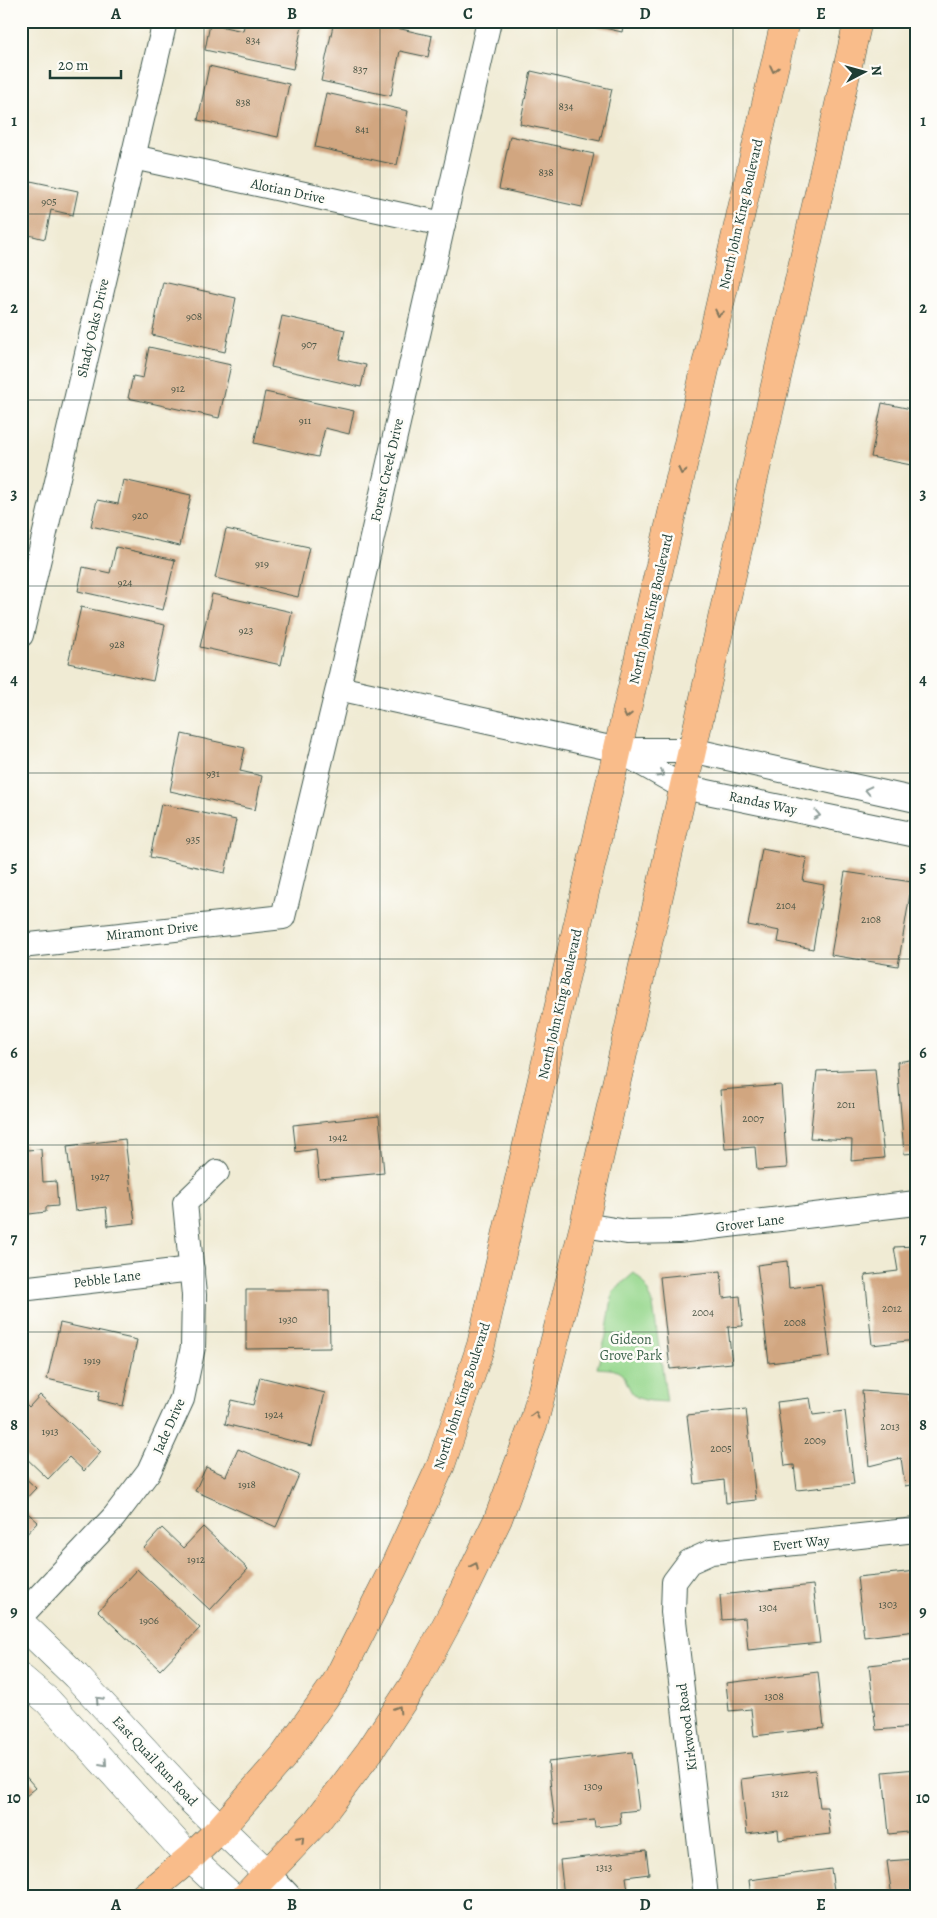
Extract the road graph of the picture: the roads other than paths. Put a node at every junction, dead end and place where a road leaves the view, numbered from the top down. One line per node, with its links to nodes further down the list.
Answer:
1 (165, 21): 5 (street, Shady Oaks Drive)
2 (489, 21): 6 (street, Forest Creek Drive)
3 (785, 21): 9 (main road, North John King Boulevard, one-way to 9)
4 (858, 21): 10 (main road)
5 (133, 157): 6 (street, Alotian Drive); 7 (street, Shady Oaks Drive)
6 (443, 224): 8 (street, Forest Creek Drive)
7 (21, 635)
8 (338, 688): 9 (street, Randas Way); 14 (street, Forest Creek Drive)
9 (619, 750): 10 (street, Randas Way); 11 (street, Randas Way, one-way to 11); 26 (main road, North John King Boulevard)
10 (691, 750): 11 (main road); 12 (street, Randas Way, one-way to 10)
11 (683, 787): 13 (street, Randas Way, one-way to 13); 18 (main road)
12 (916, 800)
13 (916, 835)
14 (283, 917): 15 (street, Miramont Drive)
15 (21, 946)
16 (217, 1172): 19 (street, Jade Drive)
17 (916, 1202): 18 (street, Grover Lane)
18 (584, 1225): 28 (main road, one-way to 18)
19 (192, 1269): 20 (street, Pebble Lane); 23 (street, Jade Drive)
20 (21, 1290)
21 (916, 1530): 22 (street, Evert Way)
22 (689, 1562): 33 (street, Kirkwood Road)
23 (21, 1616)
24 (21, 1623): 26 (street, East Quail Run Road, one-way to 24)
25 (21, 1678): 27 (street, one-way to 27)
26 (220, 1829): 27 (main road, North John King Boulevard); 28 (street, East Quail Run Road)
27 (190, 1858): 29 (main road, North John King Boulevard); 30 (street)
28 (267, 1874): 31 (main road); 32 (street, East Quail Run Road)
29 (143, 1897)
30 (232, 1897)
31 (246, 1897)
32 (290, 1897)
33 (706, 1897)

